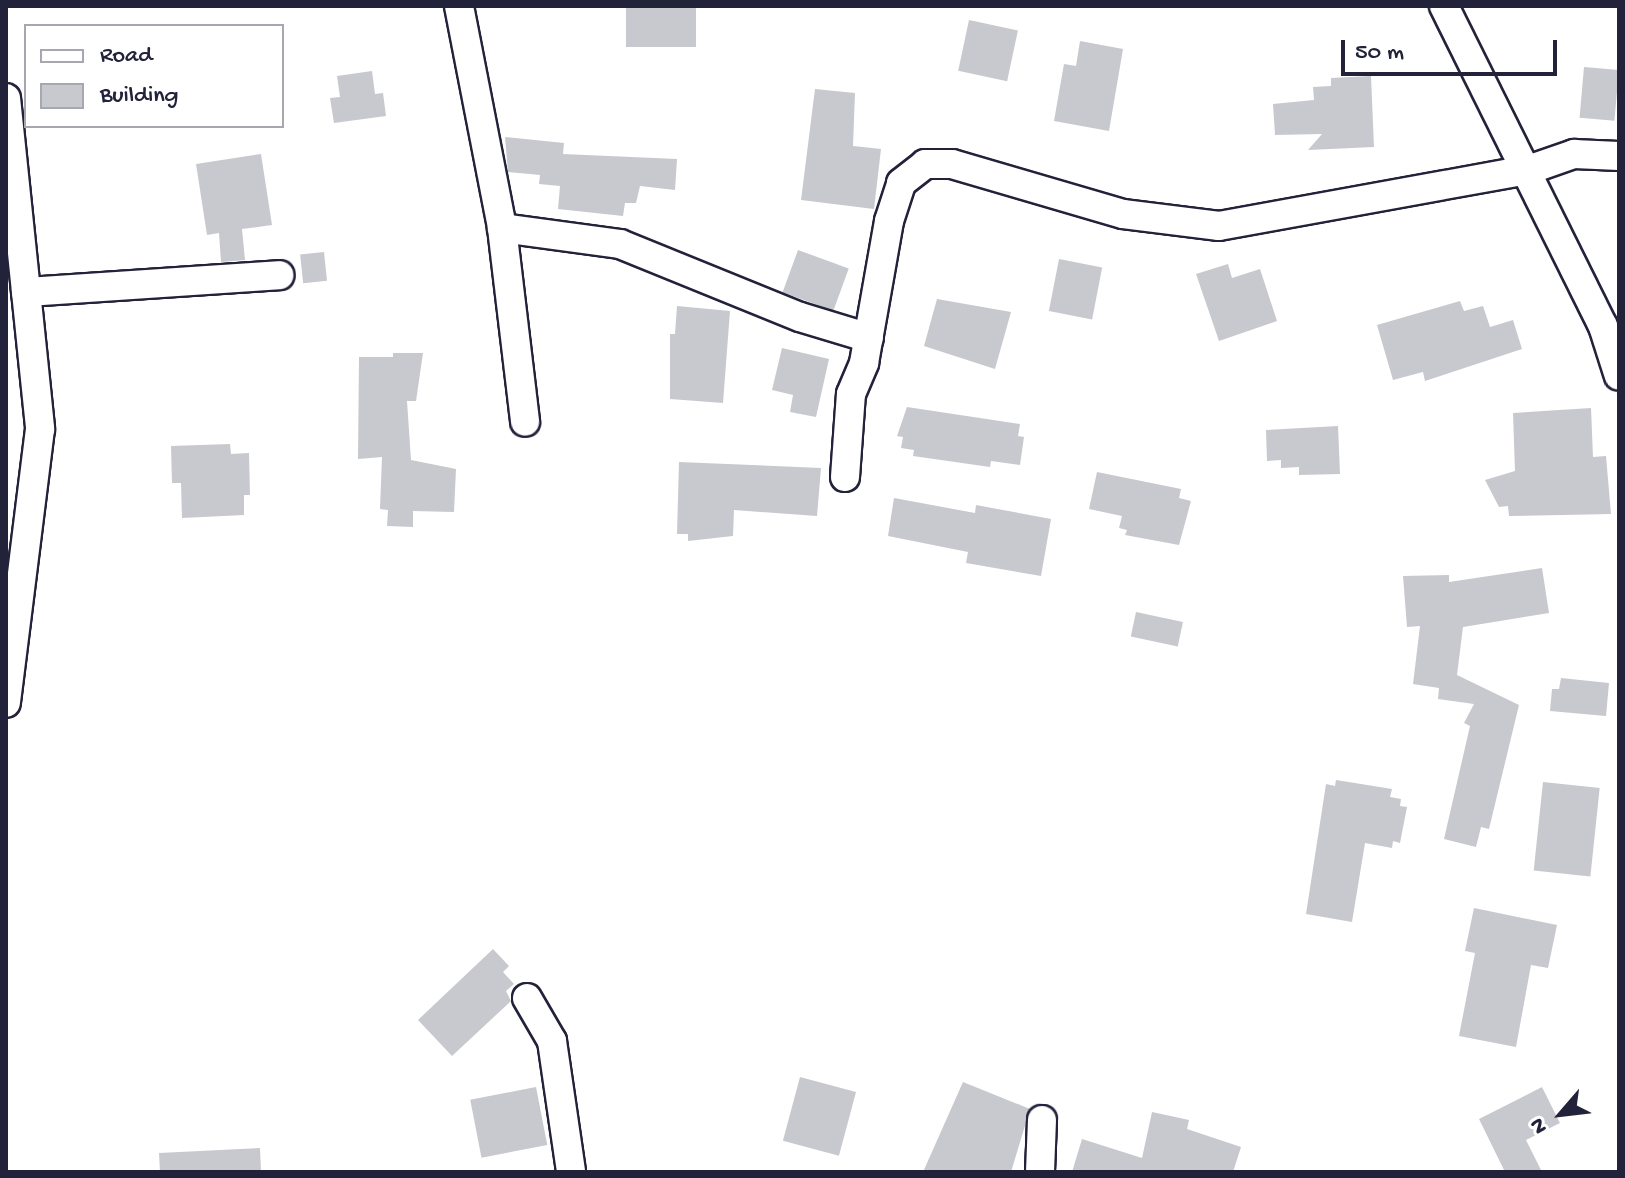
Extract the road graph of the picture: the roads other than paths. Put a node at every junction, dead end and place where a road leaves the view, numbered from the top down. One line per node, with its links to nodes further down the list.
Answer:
1 (459, 6): 6 (street)
2 (1444, 6): 5 (street)
3 (6, 98): 8 (street)
4 (1619, 156): 5 (street)
5 (1528, 170): 9 (street); 10 (street)
6 (502, 228): 9 (street); 11 (street)
7 (279, 275): 8 (street)
8 (26, 292): 13 (street)
9 (869, 338): 12 (street)
10 (1619, 376)
11 (525, 422)
12 (845, 477)
13 (6, 703)
14 (527, 998): 16 (street)
15 (1042, 1120): 17 (street)
16 (571, 1172)
17 (1040, 1172)

